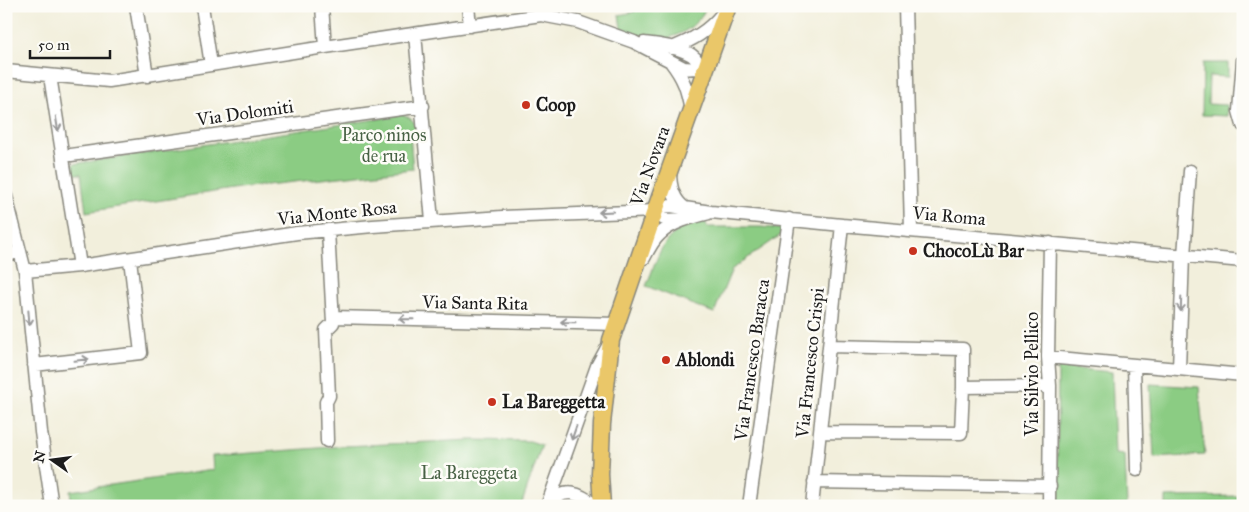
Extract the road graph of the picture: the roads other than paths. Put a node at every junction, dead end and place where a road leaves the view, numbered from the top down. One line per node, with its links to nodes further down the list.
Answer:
1 (136, 6): 16 (street)
2 (202, 6): 12 (street)
3 (322, 6): 9 (street)
4 (468, 6): 7 (street)
5 (905, 6): 30 (street)
6 (727, 7): 10 (street); 13 (main road, Via Novara)
7 (470, 26): 8 (street); 10 (street)
8 (415, 34): 9 (street); 17 (street)
9 (325, 46): 12 (street)
10 (671, 54): 13 (street); 18 (street)
11 (1243, 60): 19 (street)
12 (211, 65): 16 (street)
13 (704, 69): 18 (main road, Via Novara)
14 (6, 71): 15 (street)
15 (50, 76): 16 (street); 37 (street, one-way to 37)
16 (147, 76)
17 (423, 106): 20 (street, Via Dolomiti); 27 (street)
18 (691, 112): 21 (main road, Via Novara)
19 (1243, 125)
20 (71, 155)
21 (670, 168): 24 (main road, Via Novara); 25 (street)
22 (1190, 172): 34 (street)
23 (6, 196): 32 (street)
24 (655, 211): 25 (street, Via Roma); 27 (street, Via Monte Rosa, one-way to 27); 39 (main road, Via Novara)
25 (688, 213): 26 (street, Via Roma); 39 (street)
26 (789, 219): 28 (street, Via Roma); 59 (street, Via Francesco Baracca)
27 (432, 221): 29 (street, Via Monte Rosa)
28 (842, 225): 30 (street, Via Roma); 42 (street, Via Francesco Crispi)
29 (328, 230): 35 (street, Via Monte Rosa); 40 (street)
30 (911, 230): 31 (street, Via Roma)
31 (1050, 243): 34 (street, Via Roma); 43 (street, Via Silvio Pellico)
32 (20, 252): 33 (street); 38 (street)
33 (6, 255)
34 (1184, 256): 36 (street, Via Roma); 46 (street, one-way to 46)
35 (130, 259): 37 (street, Via Monte Rosa); 45 (street, one-way to 35)
36 (1243, 261)
37 (80, 266): 38 (street, Via Monte Rosa)
38 (25, 272): 45 (street, one-way to 45)
39 (635, 272): 41 (main road, Via Novara)
40 (333, 317): 41 (street, Via Santa Rita, one-way to 40); 51 (street)
41 (614, 332): 56 (street, one-way to 56); 58 (main road, Via Novara)
42 (829, 346): 49 (street); 50 (street, Via Francesco Crispi)
43 (1048, 357): 44 (street); 48 (street, Via Silvio Pellico)
44 (1134, 365): 46 (street); 52 (street)
45 (34, 366): 55 (street)
46 (1179, 369): 47 (street)
47 (1243, 375)
48 (1050, 386): 49 (street); 54 (street, Via Silvio Pellico)
49 (963, 387): 50 (street)
50 (820, 432): 53 (street, Via Francesco Crispi)
51 (327, 441)
52 (1138, 470)
53 (814, 482): 54 (street); 60 (street, Via Francesco Crispi)
54 (1050, 486): 61 (street, Via Silvio Pellico)
55 (52, 506)
56 (547, 506): 57 (street)
57 (596, 506)
58 (602, 506)
59 (749, 506)
60 (812, 506)
61 (1049, 506)

